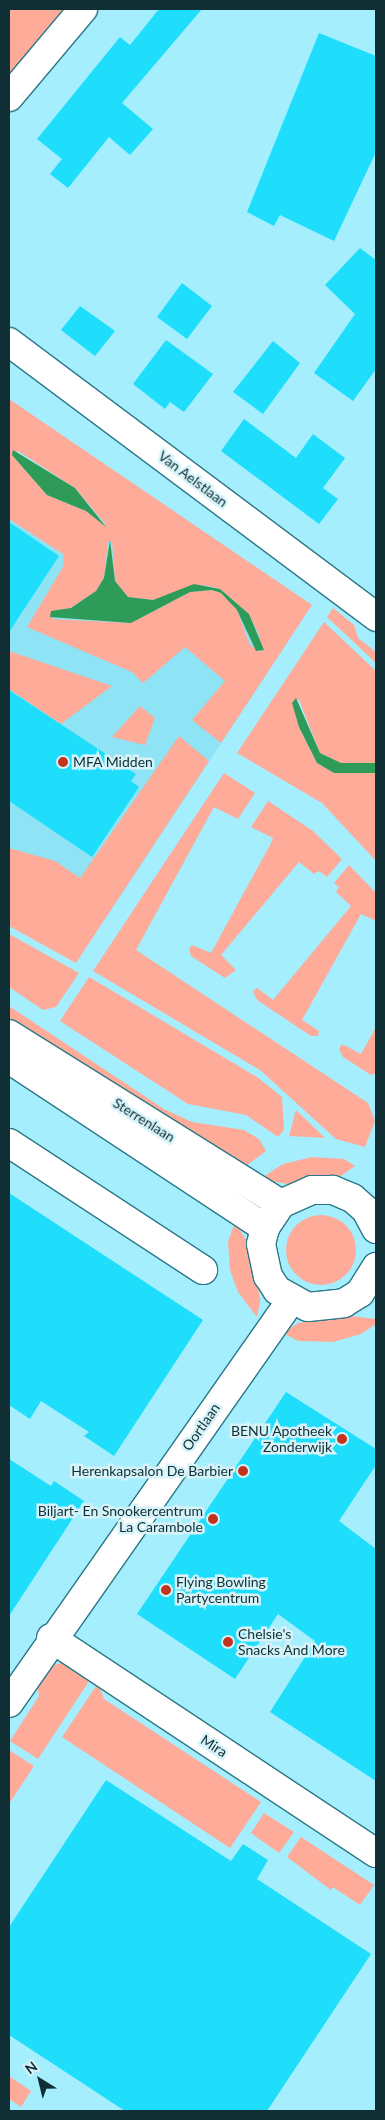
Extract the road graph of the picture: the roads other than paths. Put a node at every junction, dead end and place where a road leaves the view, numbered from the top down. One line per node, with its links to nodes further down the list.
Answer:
1 (82, 9): 2 (street)
2 (9, 97)
3 (9, 342): 4 (street, Van Aelstlaan)
4 (376, 617)
5 (9, 1034): 8 (street, Sterrenlaan)
6 (9, 1059): 9 (street, Sterrenlaan)
7 (9, 1143): 12 (street)
8 (281, 1204): 9 (street); 10 (street)
9 (265, 1228): 14 (street)
10 (376, 1229)
11 (376, 1267): 13 (street)
12 (203, 1270)
13 (368, 1299): 14 (street)
14 (290, 1300): 15 (street, Oortlaan)
15 (52, 1638): 16 (street, Oortlaan); 17 (street, Mira)
16 (9, 1703)
17 (376, 1853)

